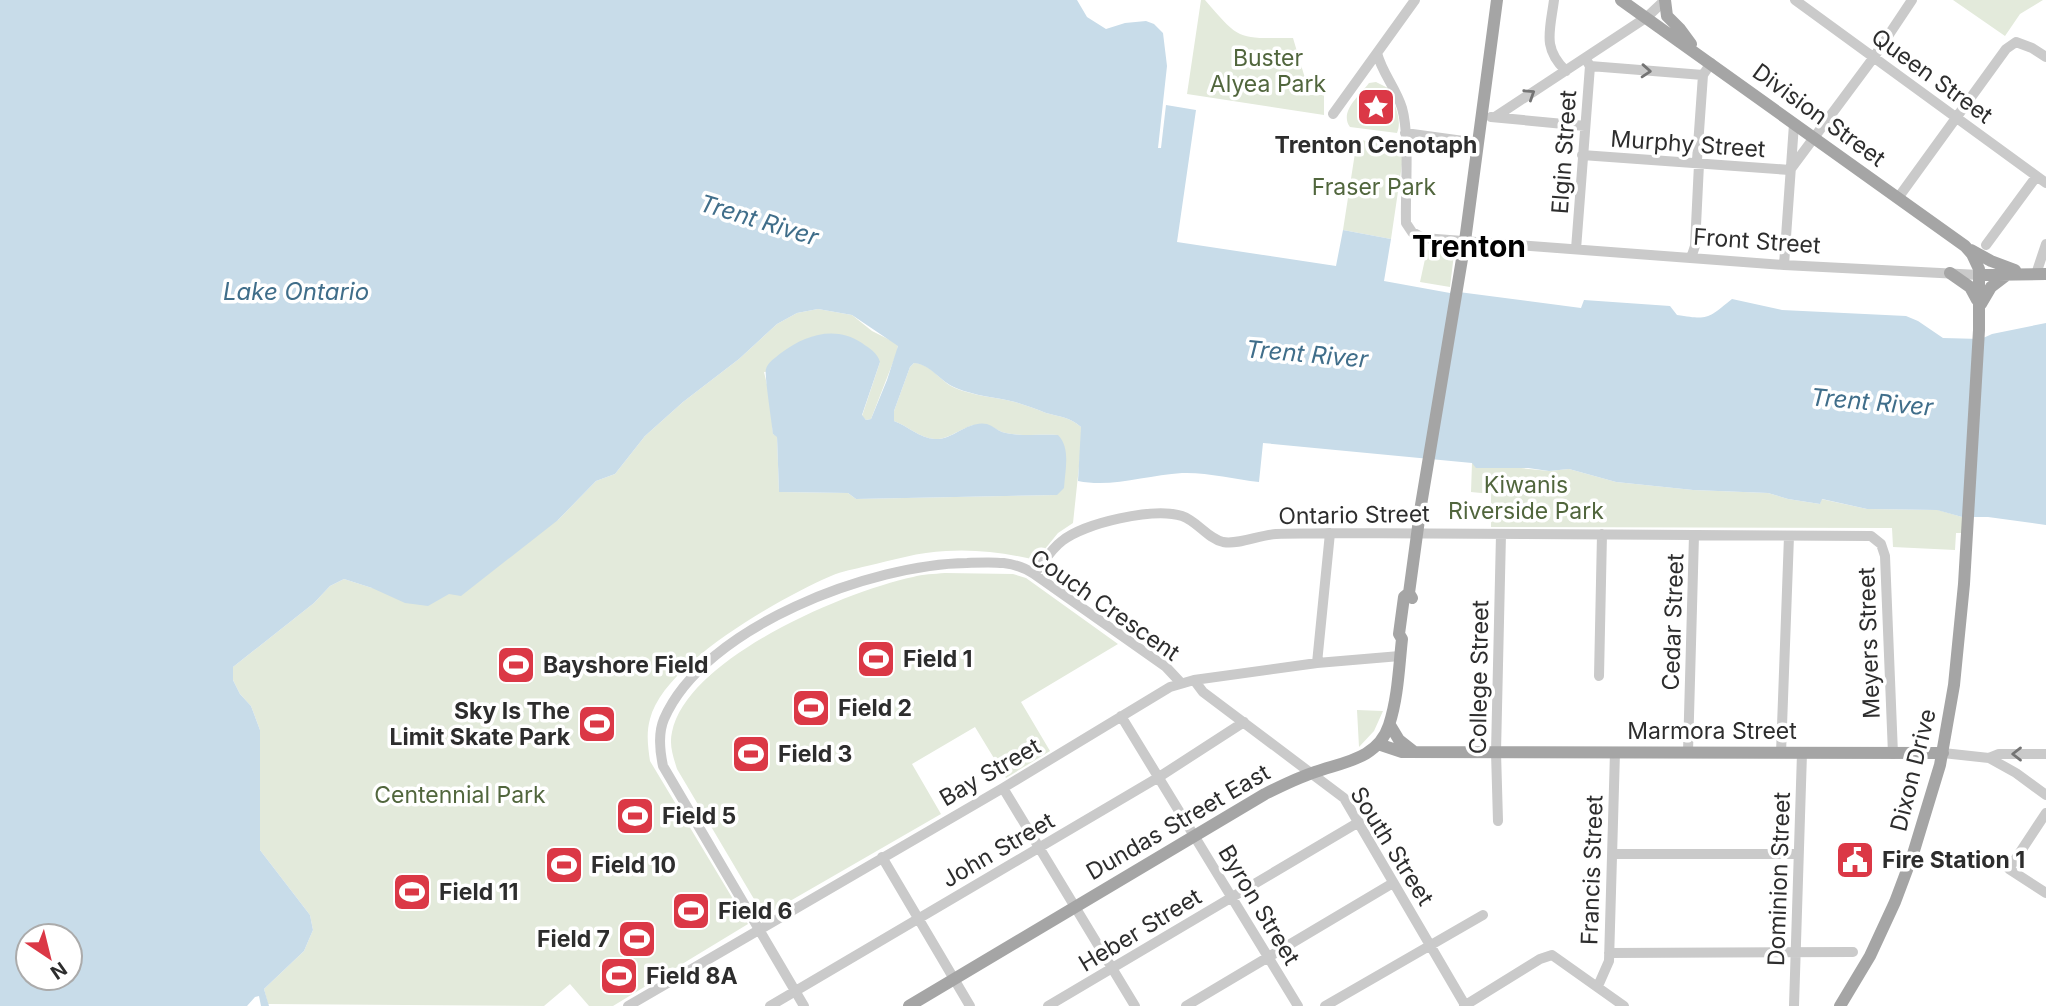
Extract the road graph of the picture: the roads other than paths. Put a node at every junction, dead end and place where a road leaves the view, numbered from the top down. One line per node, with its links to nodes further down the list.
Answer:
1 (1415, 0): 9 (street)
2 (1497, 0): 20 (main road, Dundas Street East)
3 (1554, 0): 16 (street)
4 (1621, 0): 8 (main road, Division Street)
5 (1665, 0): 8 (street); 10 (main road)
6 (1795, 0): 11 (street, Queen Street)
7 (1912, 0): 11 (street)
8 (1647, 17): 10 (main road, Division Street); 13 (street)
9 (1377, 53): 15 (street); 18 (street, Front Street)
10 (1697, 53): 14 (main road, Division Street)
11 (1874, 57): 21 (street, Queen Street); 25 (street)
12 (2046, 57): 21 (street)
13 (1588, 62): 16 (street); 17 (street, one-way to 17); 23 (street, Elgin Street)
14 (1711, 63): 17 (street); 22 (main road, Division Street)
15 (1368, 65): 18 (street); 19 (street)
16 (1566, 71): 20 (street, one-way to 16)
17 (1703, 75): 28 (street)
18 (1390, 80): 24 (street, Front Street)
19 (1332, 114)
20 (1489, 117): 23 (street, Murphy Street); 26 (main road, Dundas Street East)
21 (1956, 118): 30 (street, Queen Street); 32 (street)
22 (1794, 124): 25 (main road, Division Street); 29 (street)
23 (1585, 126): 27 (street, Elgin Street)
24 (1405, 133): 26 (street); 33 (street, Front Street)
25 (1813, 138): 29 (street); 32 (main road, Division Street)
26 (1478, 143): 33 (main road, Dundas Street East)
27 (1583, 155): 28 (street, Murphy Street); 37 (street, Elgin Street)
28 (1699, 164): 29 (street, Murphy Street); 38 (street)
29 (1790, 170): 39 (street)
30 (2036, 177): 31 (street, Queen Street); 35 (street)
31 (2046, 183)
32 (1898, 198): 36 (main road, Division Street)
33 (1465, 241): 37 (street, Front Street); 46 (main road, Dundas Street East)
34 (2046, 244): 42 (street)
35 (1986, 245)
36 (1965, 246): 42 (main road); 43 (main road, Division Street)
37 (1576, 249): 38 (street, Front Street)
38 (1691, 258): 39 (street, Front Street)
39 (1784, 265): 40 (street, Front Street)
40 (1950, 273): 43 (street, Front Street); 44 (main road)
41 (2008, 274): 42 (main road, Front Street); 43 (main road, Front Street); 44 (main road)
42 (2035, 274)
43 (1979, 275): 44 (main road, Dixon Drive)
44 (1979, 307): 66 (main road, Dixon Drive)
45 (1331, 533): 46 (street, Ontario Street); 52 (street, Ontario Street); 54 (street)
46 (1417, 533): 47 (street, Ontario Street); 53 (main road, Dundas Street East)
47 (1501, 534): 48 (street, Ontario Street); 63 (street, College Street)
48 (1602, 534): 49 (street, Ontario Street); 55 (street)
49 (1694, 535): 50 (street, Ontario Street); 65 (street, Cedar Street)
50 (1789, 536): 51 (street, Ontario Street); 67 (street)
51 (1871, 536): 69 (street, Meyers Street)
52 (1034, 574): 57 (street, Couch Crescent); 90 (street, Couch Crescent)
53 (1400, 656): 54 (street, Bay Street); 60 (main road, Dundas Street East)
54 (1317, 663): 56 (street, Bay Street)
55 (1599, 676)
56 (1194, 680): 57 (street, Bay Street); 59 (street, South Street)
57 (1181, 683): 58 (street, Bay Street)
58 (1121, 716): 73 (street, Byron Street); 74 (street, Bay Street)
59 (1244, 722): 72 (street, South Street); 73 (street, John Street)
60 (1390, 725): 61 (main road, Dundas Street East); 62 (main road)
61 (1378, 744): 62 (main road, Marmora Street); 72 (main road, Dundas Street East)
62 (1413, 751): 63 (main road, Marmora Street)
63 (1496, 752): 64 (main road, Marmora Street); 77 (street, College Street)
64 (1615, 752): 65 (main road, Marmora Street); 81 (street, Francis Street)
65 (1688, 752): 67 (main road, Marmora Street)
66 (1942, 752): 69 (main road, Marmora Street); 71 (street, Marmora Street); 113 (main road, Dixon Drive)
67 (1781, 753): 68 (main road, Marmora Street)
68 (1802, 753): 69 (main road, Marmora Street); 82 (street, Dominion Street)
69 (1893, 754)
70 (2046, 754): 71 (street, Marmora Street, one-way to 71)
71 (1989, 758): 75 (street)
72 (1312, 773): 78 (street, South Street); 79 (main road, Dundas Street East)
73 (1159, 777): 79 (street, Byron Street); 80 (street, John Street)
74 (1003, 788): 80 (street); 83 (street, Bay Street)
75 (2046, 794)
76 (2046, 813): 85 (street)
77 (1498, 821)
78 (1359, 822): 84 (street, South Street); 86 (street, Heber Street)
79 (1194, 836): 86 (street, Byron Street); 87 (main road, Dundas Street East)
80 (1039, 848): 87 (street); 89 (street, John Street)
81 (1612, 854): 82 (street); 94 (street, Francis Street)
82 (1798, 854): 92 (street, Dominion Street)
83 (882, 857): 89 (street); 90 (street, Bay Street)
84 (1393, 883): 91 (street, South Street); 95 (street)
85 (2046, 893)
86 (1232, 898): 95 (street, Byron Street); 96 (street, Heber Street)
87 (1074, 907): 96 (street); 97 (main road, Dundas Street East)
88 (1483, 915): 91 (street)
89 (918, 918): 97 (street); 99 (street, John Street)
90 (759, 929): 99 (street, Couch Crescent); 100 (street, Bay Street)
91 (1430, 946): 109 (street); 110 (street, South Street)
92 (1796, 951): 93 (street); 94 (street); 112 (street, Dominion Street)
93 (1853, 952)
94 (1609, 953): 98 (street, Francis Street)
95 (1268, 957): 107 (street); 108 (street, Byron Street)
96 (1111, 969): 105 (street, Heber Street); 106 (street)
97 (955, 979): 103 (main road, Dundas Street East); 104 (street)
98 (1598, 986): 110 (street); 111 (street)
99 (795, 991): 101 (street, John Street); 102 (street, Couch Crescent)
100 (628, 1006)
101 (770, 1006)
102 (804, 1006)
103 (909, 1006)
104 (971, 1006)
105 (1048, 1006)
106 (1135, 1006)
107 (1186, 1006)
108 (1298, 1006)
109 (1325, 1006)
110 (1464, 1006)
111 (1624, 1006)
112 (1794, 1006)
113 (1840, 1006)

